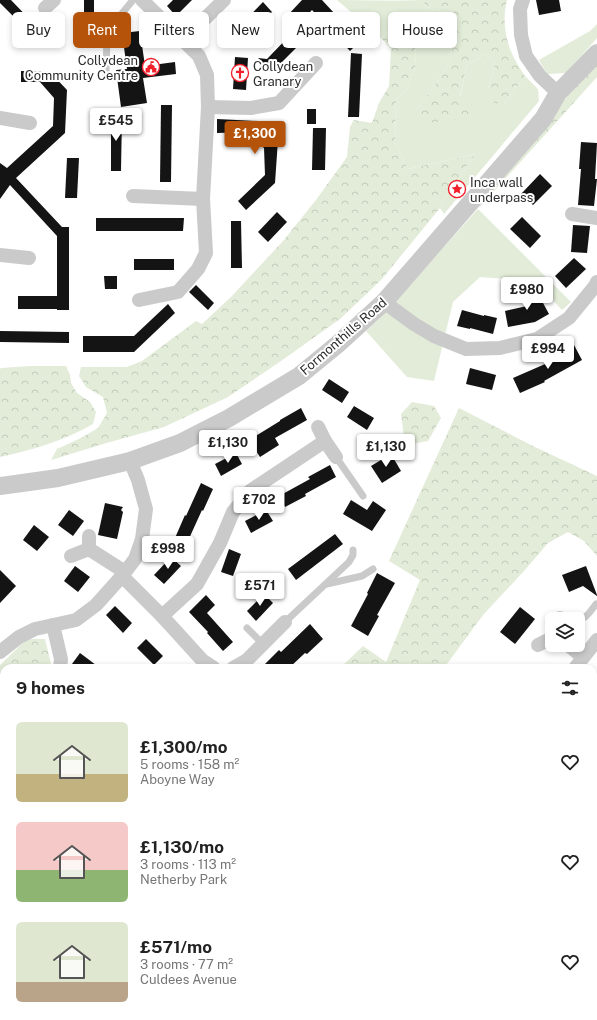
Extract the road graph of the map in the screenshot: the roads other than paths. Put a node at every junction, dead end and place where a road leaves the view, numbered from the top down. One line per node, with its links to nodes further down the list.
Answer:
1 (133, 0): 10 (lane)
2 (142, 0): 5 (street)
3 (224, 0): 6 (street)
4 (522, 0): 11 (street)
5 (154, 12)
6 (209, 15)
7 (191, 48): 12 (street)
8 (597, 53): 11 (street, Formonthills Road)
9 (316, 63): 12 (street)
10 (106, 75)
11 (558, 93): 23 (street, Formonthills Road)
12 (208, 108): 16 (street)
13 (0, 118): 14 (street)
14 (30, 123)
15 (134, 196): 16 (street)
16 (203, 198): 22 (street)
17 (572, 214): 18 (street)
18 (597, 218)
19 (0, 255): 20 (street)
20 (29, 258)
21 (597, 282): 23 (street)
22 (139, 300)
23 (384, 302): 27 (street, Formonthills Road)
24 (318, 427): 25 (street)
25 (325, 441): 26 (street); 36 (street)
26 (336, 457): 29 (lane)
27 (130, 461): 28 (street, Formonthills Road); 33 (street)
28 (0, 486)
29 (363, 496)
30 (353, 550): 34 (lane)
31 (71, 556): 33 (street)
32 (373, 569): 34 (lane)
33 (124, 574): 36 (street); 39 (street)
34 (325, 585): 38 (lane)
35 (596, 604): 37 (lane)
36 (162, 616): 49 (street)
37 (585, 617)
38 (285, 622): 43 (street)
39 (53, 625): 45 (street); 48 (street)
40 (246, 628): 43 (lane)
41 (597, 640): 47 (street)
42 (545, 642): 44 (street)
43 (263, 644): 50 (street)
44 (538, 645)
45 (0, 652)
46 (572, 652): 47 (street)
47 (579, 663)
48 (60, 664)
49 (208, 664)
50 (240, 664)

